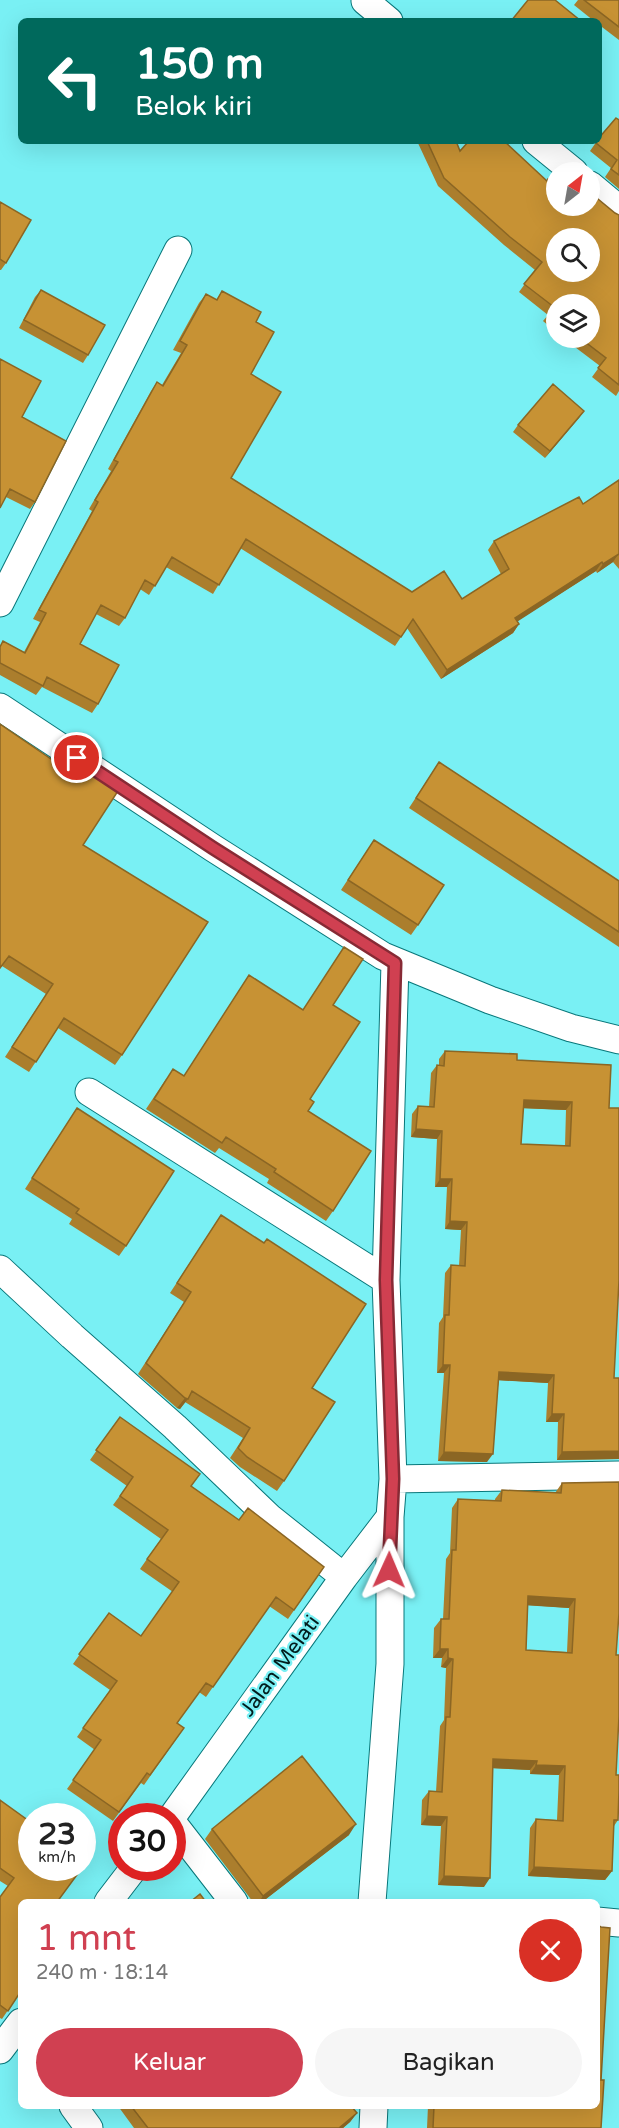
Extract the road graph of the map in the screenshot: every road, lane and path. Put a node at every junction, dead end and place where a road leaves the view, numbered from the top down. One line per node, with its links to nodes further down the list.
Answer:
1 (365, 1): 2 (street)
2 (385, 18)
3 (540, 144): 4 (street)
4 (562, 162)
5 (600, 193): 6 (street)
6 (619, 209)
7 (178, 250): 8 (street)
8 (0, 603)
9 (0, 707): 10 (street)
10 (395, 963): 11 (street); 14 (street)
11 (619, 1040)
12 (89, 1092): 14 (street)
13 (0, 1269): 18 (street)
14 (386, 1280): 16 (street)
15 (619, 1475): 16 (street)
16 (393, 1479): 17 (street)
17 (390, 1516): 18 (street, Jalan Melati); 24 (street)
18 (344, 1577): 19 (street, Jalan Melati)
19 (182, 1803)
20 (186, 1840): 23 (street)
21 (125, 1881): 22 (street)
22 (110, 1899)
23 (232, 1899)
24 (373, 1899)
25 (600, 1921): 26 (street)
26 (619, 1923)
27 (18, 2030): 28 (street)
28 (0, 2050)
29 (75, 2109): 31 (street)
30 (374, 2109): 32 (street)
31 (89, 2128)
32 (373, 2128)

